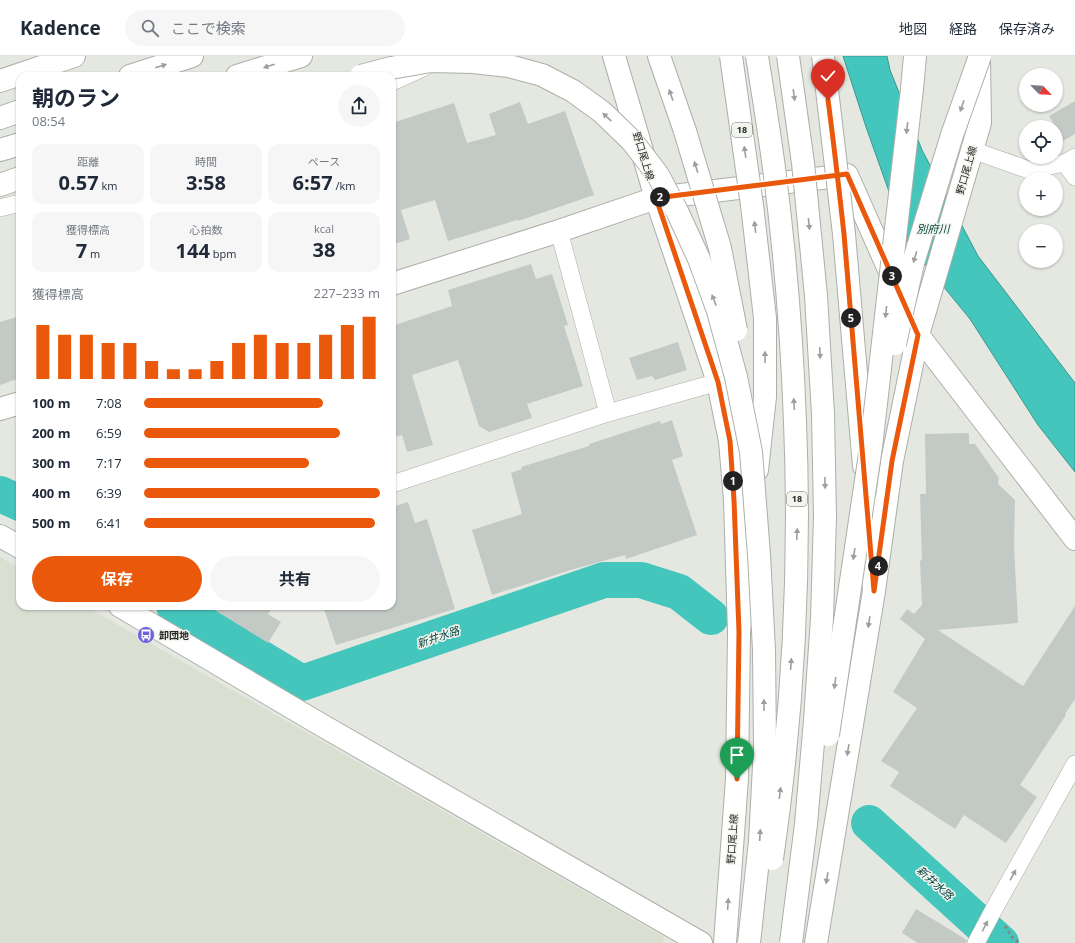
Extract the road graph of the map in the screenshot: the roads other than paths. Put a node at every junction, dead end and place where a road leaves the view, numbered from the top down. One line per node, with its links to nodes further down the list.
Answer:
1 (74, 56): 13 (main road)
2 (192, 56): 14 (main road, one-way to 2)
3 (301, 56): 15 (main road, one-way to 15)
4 (451, 56): 18 (street)
5 (614, 56): 29 (main road, 野口尾上線)
6 (659, 56): 40 (main road, one-way to 6, bridge)
7 (731, 56): 47 (main road, 18, one-way to 7, bridge)
8 (757, 56): 52 (main road, 18, one-way to 8, bridge)
9 (788, 56): 53 (main road, one-way to 53, bridge)
10 (823, 56): 45 (main road, bridge)
11 (915, 56): 39 (main road, one-way to 39, bridge)
12 (979, 56): 24 (main road, 野口尾上線); 39 (main road, one-way to 39, bridge)
13 (25, 72)
14 (142, 72)
15 (250, 72)
16 (376, 72): 40 (main road, one-way to 16, bridge)
17 (16, 75): 19 (main road)
18 (396, 80)
19 (0, 81)
20 (16, 112): 21 (main road)
21 (0, 118)
22 (16, 145): 23 (main road)
23 (0, 150)
24 (972, 150): 25 (street); 34 (main road, 野口尾上線)
25 (1070, 160): 26 (street)
26 (1075, 177)
27 (16, 179): 28 (main road)
28 (0, 184)
29 (656, 198): 32 (main road); 34 (main road); 35 (main road, 野口尾上線)
30 (16, 204): 31 (street)
31 (0, 208)
32 (559, 232): 33 (main road); 38 (street)
33 (396, 283)
34 (918, 335): 43 (main road); 45 (main road, 野口尾上線)
35 (718, 382): 38 (street); 47 (main road, 野口尾上線)
36 (16, 403): 37 (main road)
37 (0, 409)
38 (608, 413): 41 (street)
39 (871, 447): 53 (main road, one-way to 53, bridge)
40 (751, 452): 51 (main road, one-way to 40, bridge)
41 (396, 483)
42 (0, 536): 44 (main road)
43 (1075, 539)
44 (16, 546)
45 (874, 591): 54 (main road, 野口尾上線, one-way to 54)
46 (127, 610): 49 (main road)
47 (739, 632): 50 (main road, 野口尾上線, one-way to 47)
48 (1075, 764): 55 (street, one-way to 48)
49 (701, 943)
50 (725, 943)
51 (749, 943)
52 (759, 943)
53 (791, 943)
54 (816, 943)
55 (976, 943)

